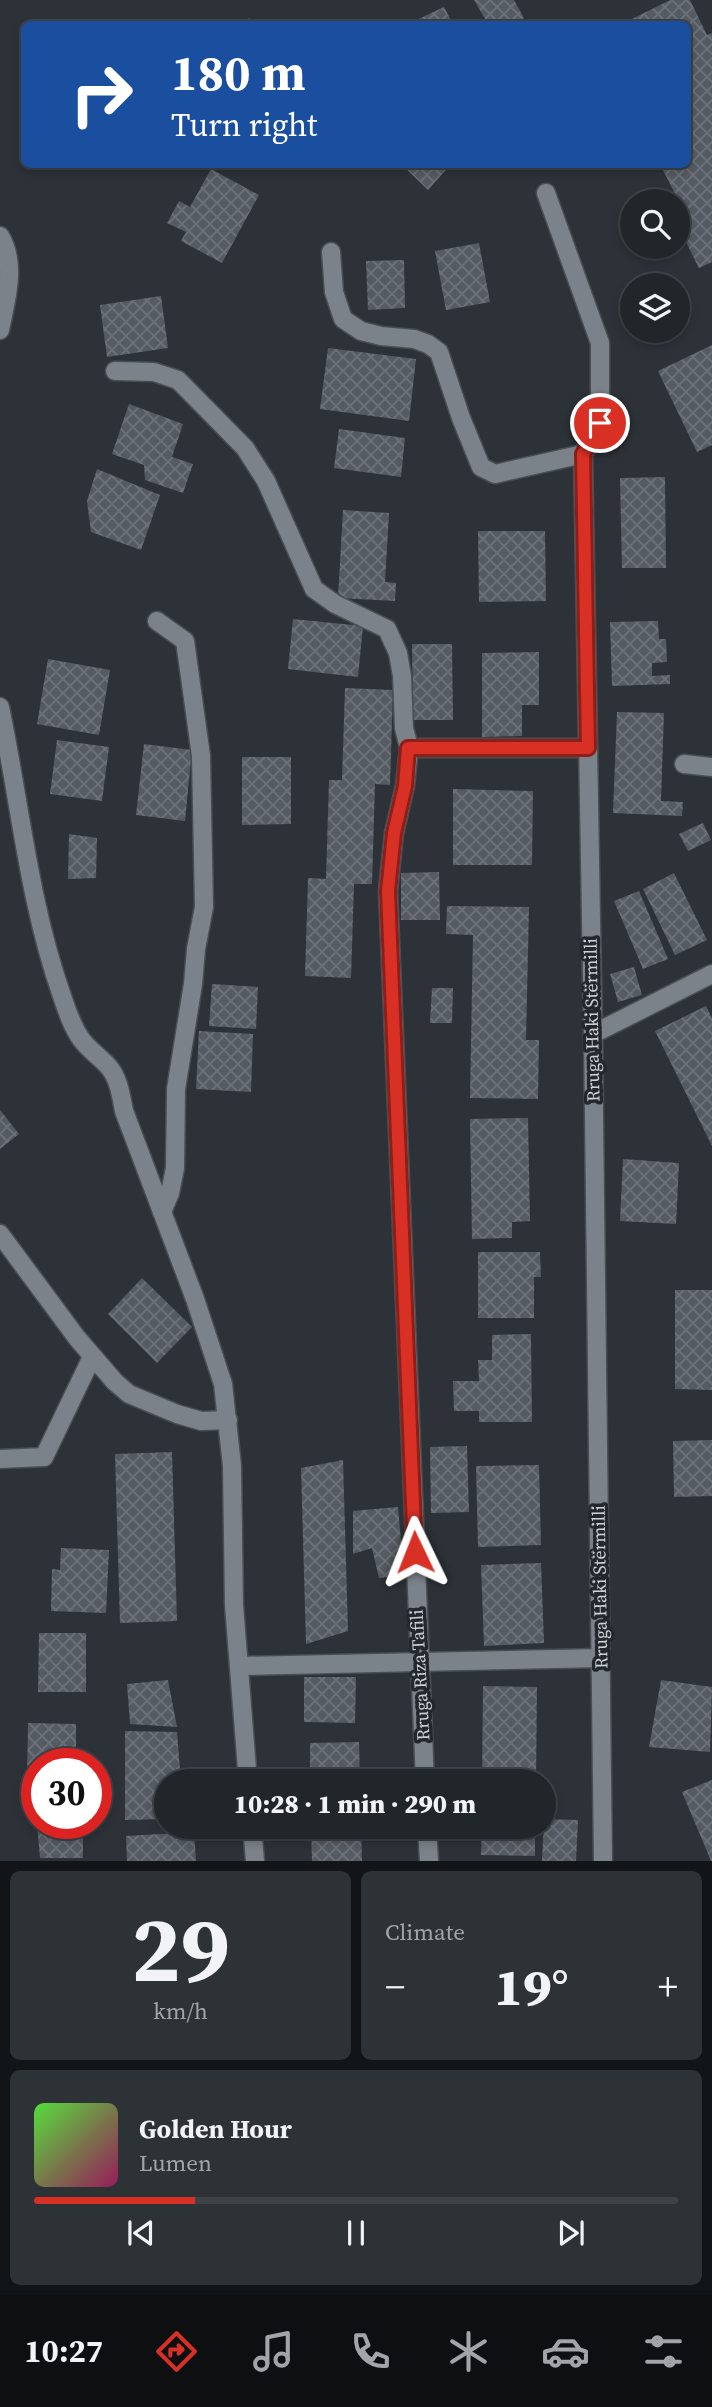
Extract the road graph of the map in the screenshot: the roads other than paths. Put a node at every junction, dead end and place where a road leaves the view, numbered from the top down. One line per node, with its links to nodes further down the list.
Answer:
1 (546, 193): 6 (street, Rruga Haki Stërmilli)
2 (0, 236): 4 (street)
3 (331, 252): 6 (street)
4 (0, 330)
5 (116, 370): 9 (street, Rruga Riza Tafili)
6 (583, 454): 10 (street, Rruga Haki Stërmilli)
7 (158, 621): 15 (street)
8 (0, 707): 15 (street)
9 (408, 748): 10 (street); 21 (street, Rruga Riza Tafili)
10 (588, 748): 14 (street, Rruga Haki Stërmilli)
11 (684, 764): 12 (street)
12 (712, 767)
13 (712, 974): 14 (street)
14 (593, 1034): 20 (street, Rruga Haki Stërmilli)
15 (162, 1212): 18 (street)
16 (0, 1234): 17 (street)
17 (92, 1356): 18 (street); 19 (street)
18 (228, 1420): 22 (street)
19 (0, 1459)
20 (601, 1658): 21 (street); 29 (street, Rruga Haki Stërmilli)
21 (419, 1662): 22 (street); 24 (street, Rruga Riza Tafili)
22 (239, 1666): 23 (street)
23 (247, 1769)
24 (424, 1769)
25 (253, 1839): 27 (street)
26 (428, 1839): 28 (street)
27 (255, 1861)
28 (429, 1861)
29 (603, 1861)

